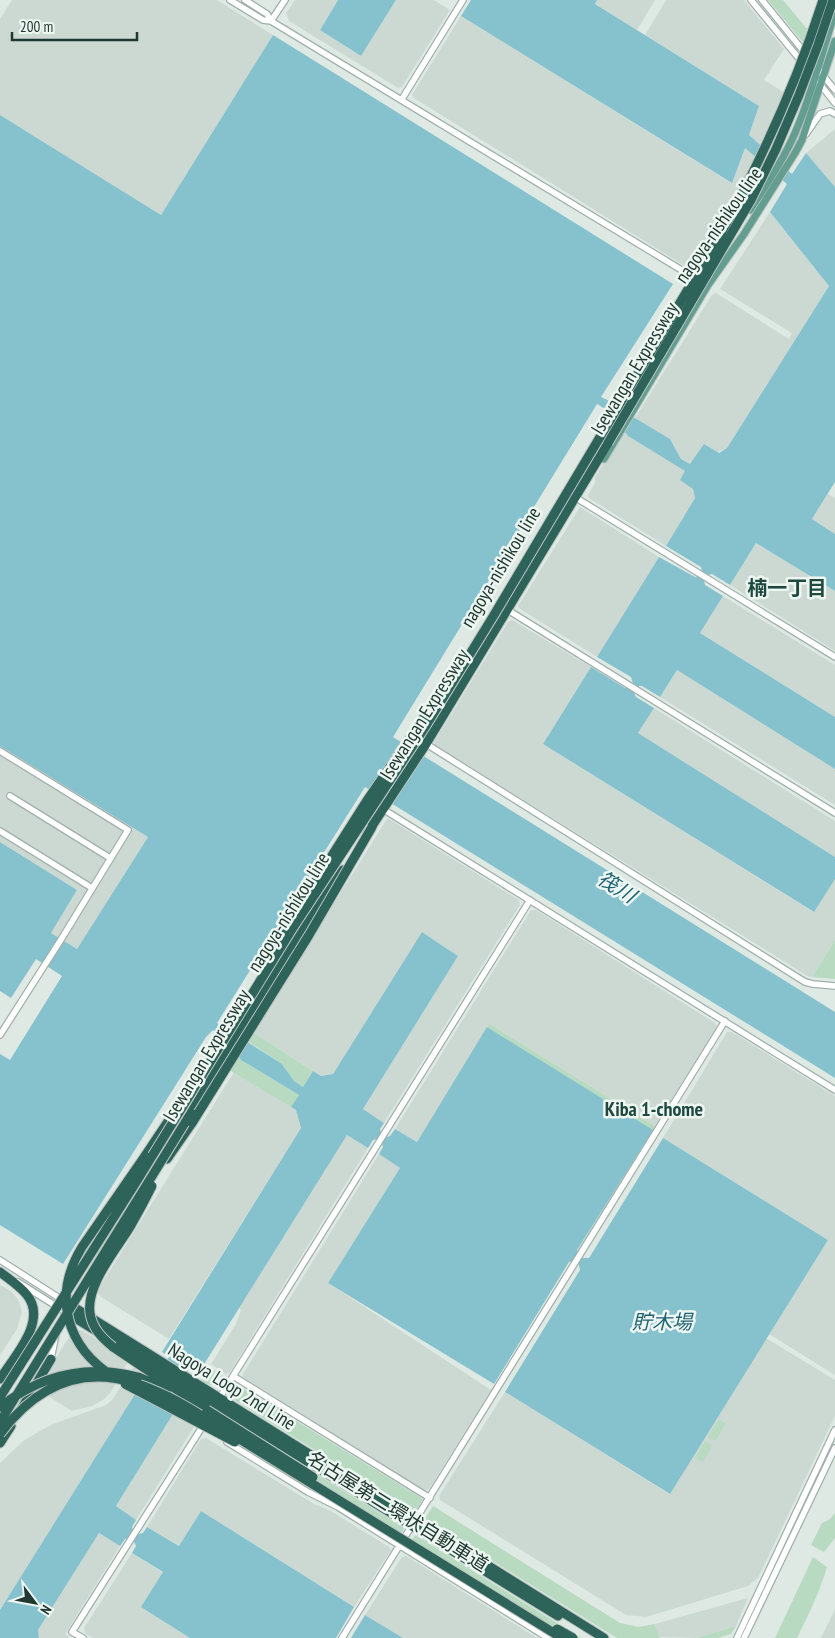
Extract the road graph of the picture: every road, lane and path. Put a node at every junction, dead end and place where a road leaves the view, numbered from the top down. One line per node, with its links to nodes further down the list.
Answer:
1 (230, 0): 10 (street)
2 (245, 0): 10 (street)
3 (284, 0): 10 (street)
4 (463, 0): 17 (street)
5 (751, 0): 14 (street)
6 (762, 0): 12 (street)
7 (823, 0): 27 (highway, Isewangan Expressway, bridge)
8 (833, 0): 34 (highway, Isewangan Expressway, bridge)
9 (835, 12): 12 (main road, nagoya-nishikou line)
10 (271, 21): 17 (street)
11 (835, 41): 13 (main road, nagoya-nishikou line)
12 (818, 69): 13 (street); 14 (main road, nagoya-nishikou line)
13 (824, 76): 15 (main road, nagoya-nishikou line); 16 (street)
14 (815, 78): 15 (street); 21 (main road, nagoya-nishikou line)
15 (821, 86): 18 (street); 20 (main road, nagoya-nishikou line)
16 (835, 90)
17 (402, 99): 23 (street)
18 (835, 103)
19 (835, 114): 20 (street)
20 (802, 140): 21 (main road, nagoya-nishikou line)
21 (784, 164): 22 (main road, nagoya-nishikou line)
22 (775, 179): 23 (main road, nagoya-nishikou line); 24 (main road, nagoya-nishikou line)
23 (698, 280): 24 (street); 41 (main road, nagoya-nishikou line, bridge)
24 (708, 285): 25 (main road, nagoya-nishikou line)
25 (578, 499): 26 (main road, nagoya-nishikou line); 28 (street)
26 (511, 612): 29 (main road, nagoya-nishikou line); 33 (street)
27 (494, 615): 41 (highway, Isewangan Expressway, bridge); 41 (highway, bridge)
28 (835, 658)
29 (428, 745): 32 (main road, nagoya-nishikou line); 39 (street)
30 (0, 751): 36 (street)
31 (10, 796): 36 (street)
32 (386, 811): 38 (street); 45 (main road, nagoya-nishikou line, bridge)
33 (835, 813)
34 (372, 827): 44 (highway, Isewangan Expressway, bridge); 45 (highway, bridge)
35 (0, 831): 37 (street)
36 (110, 858): 37 (street)
37 (92, 888): 42 (street)
38 (530, 900): 40 (street); 50 (street)
39 (835, 986)
40 (725, 1021): 43 (street); 63 (street)
41 (236, 1022): 48 (main road, nagoya-nishikou line, bridge); 52 (highway, Isewangan Expressway, bridge); 62 (highway, bridge)
42 (0, 1035)
43 (835, 1090)
44 (191, 1113): 55 (highway, bridge); 56 (highway, Isewangan Expressway, bridge)
45 (159, 1171): 48 (main road, nagoya-nishikou line)
46 (0, 1260): 48 (street)
47 (0, 1271): 48 (street); 51 (highway)
48 (65, 1307): 49 (street); 52 (highway); 53 (highway, Nagoya Loop 2nd Line)
49 (51, 1359): 60 (highway)
50 (233, 1376): 53 (street); 63 (street)
51 (0, 1379)
52 (0, 1397)
53 (218, 1401): 57 (street); 64 (highway, Nagoya Loop 2nd Line)
54 (0, 1407): 55 (highway, bridge)
55 (207, 1410): 70 (highway, 名古屋第二環状自動車道, bridge)
56 (0, 1422)
57 (202, 1427): 65 (street); 66 (street)
58 (835, 1430): 73 (street)
59 (0, 1434): 62 (highway, bridge)
60 (0, 1443)
61 (835, 1448): 74 (street)
62 (287, 1468): 69 (highway, 名古屋第二環状自動車道, bridge)
63 (430, 1498): 64 (street)
64 (415, 1523): 65 (street); 71 (highway, Nagoya Loop 2nd Line); 72 (highway, Nagoya Loop 2nd Line)
65 (400, 1546): 67 (street); 68 (street)
66 (83, 1638)
67 (342, 1638)
68 (548, 1638)
69 (562, 1638)
70 (573, 1638)
71 (593, 1638)
72 (604, 1638)
73 (736, 1638)
74 (744, 1638)

